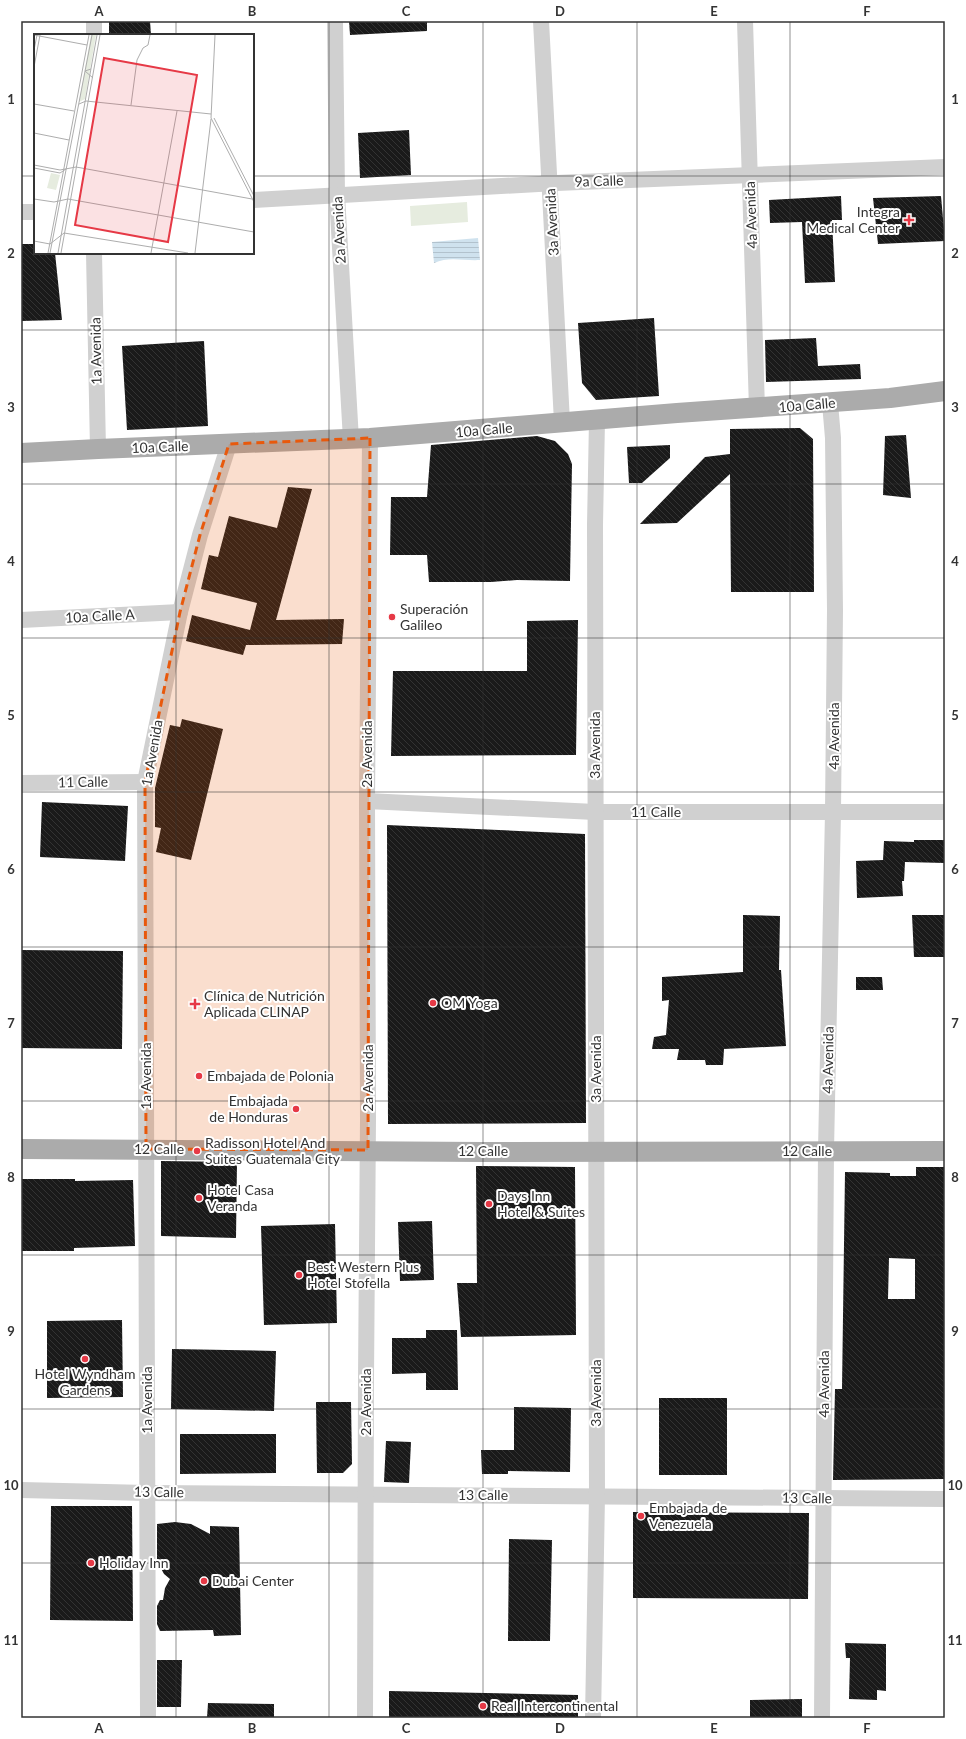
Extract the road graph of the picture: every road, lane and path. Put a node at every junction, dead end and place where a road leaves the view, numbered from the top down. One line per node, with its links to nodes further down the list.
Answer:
1 (94, 21): 5 (street)
2 (335, 21): 9 (street, 2a Avenida)
3 (541, 21): 8 (street, 3a Avenida)
4 (745, 21): 7 (street, 4a Avenida)
5 (94, 34)
6 (945, 167): 7 (street, 9a Calle)
7 (750, 175): 8 (street, 9a Calle); 18 (street, 4a Avenida)
8 (550, 183): 9 (street, 9a Calle); 20 (street, 3a Avenida)
9 (337, 195): 10 (street, 9a Calle); 21 (street, 2a Avenida)
10 (254, 200)
11 (21, 212): 12 (street)
12 (34, 212)
13 (94, 254): 23 (street, 1a Avenida)
14 (945, 391): 15 (main road, 10a Calle)
15 (890, 398): 16 (main road, 10a Calle); 17 (main road)
16 (830, 403): 18 (main road, 10a Calle); 31 (street, 4a Avenida)
17 (945, 404)
18 (757, 409): 19 (main road, 10a Calle)
19 (597, 420): 20 (main road, 10a Calle); 30 (street, 3a Avenida)
20 (562, 422): 21 (main road, 10a Calle)
21 (360, 439): 22 (main road, 10a Calle); 29 (street, 2a Avenida)
22 (229, 444): 23 (main road, 10a Calle); 25 (street, 1a Avenida)
23 (98, 449): 24 (main road, 10a Calle)
24 (21, 454)
25 (180, 612): 26 (street, 10a Calle A); 27 (street, 1a Avenida)
26 (21, 620)
27 (145, 782): 28 (street, 11 Calle); 33 (street, 1a Avenida)
28 (21, 783)
29 (367, 801): 30 (street, 11 Calle); 35 (street, 2a Avenida)
30 (596, 812): 31 (street, 11 Calle); 36 (street, 3a Avenida)
31 (833, 812): 32 (street, 11 Calle); 37 (street, 4a Avenida)
32 (945, 812)
33 (146, 1148): 34 (main road, 12 Calle); 35 (main road, 12 Calle); 40 (street, 1a Avenida)
34 (21, 1149)
35 (368, 1150): 36 (main road, 12 Calle); 41 (street, 2a Avenida)
36 (596, 1151): 37 (main road, 12 Calle); 42 (street, 3a Avenida)
37 (826, 1151): 38 (main road, 12 Calle); 43 (street, 4a Avenida)
38 (945, 1152)
39 (21, 1490): 40 (street, 13 Calle)
40 (147, 1492): 41 (street, 13 Calle); 45 (street, 1a Avenida)
41 (366, 1494): 42 (street, 13 Calle); 46 (street, 2a Avenida)
42 (597, 1496): 43 (street, 13 Calle); 47 (street, 3a Avenida)
43 (824, 1498): 44 (street, 13 Calle); 48 (street, 4a Avenida)
44 (945, 1499)
45 (148, 1718)
46 (366, 1718)
47 (593, 1718)
48 (822, 1718)

